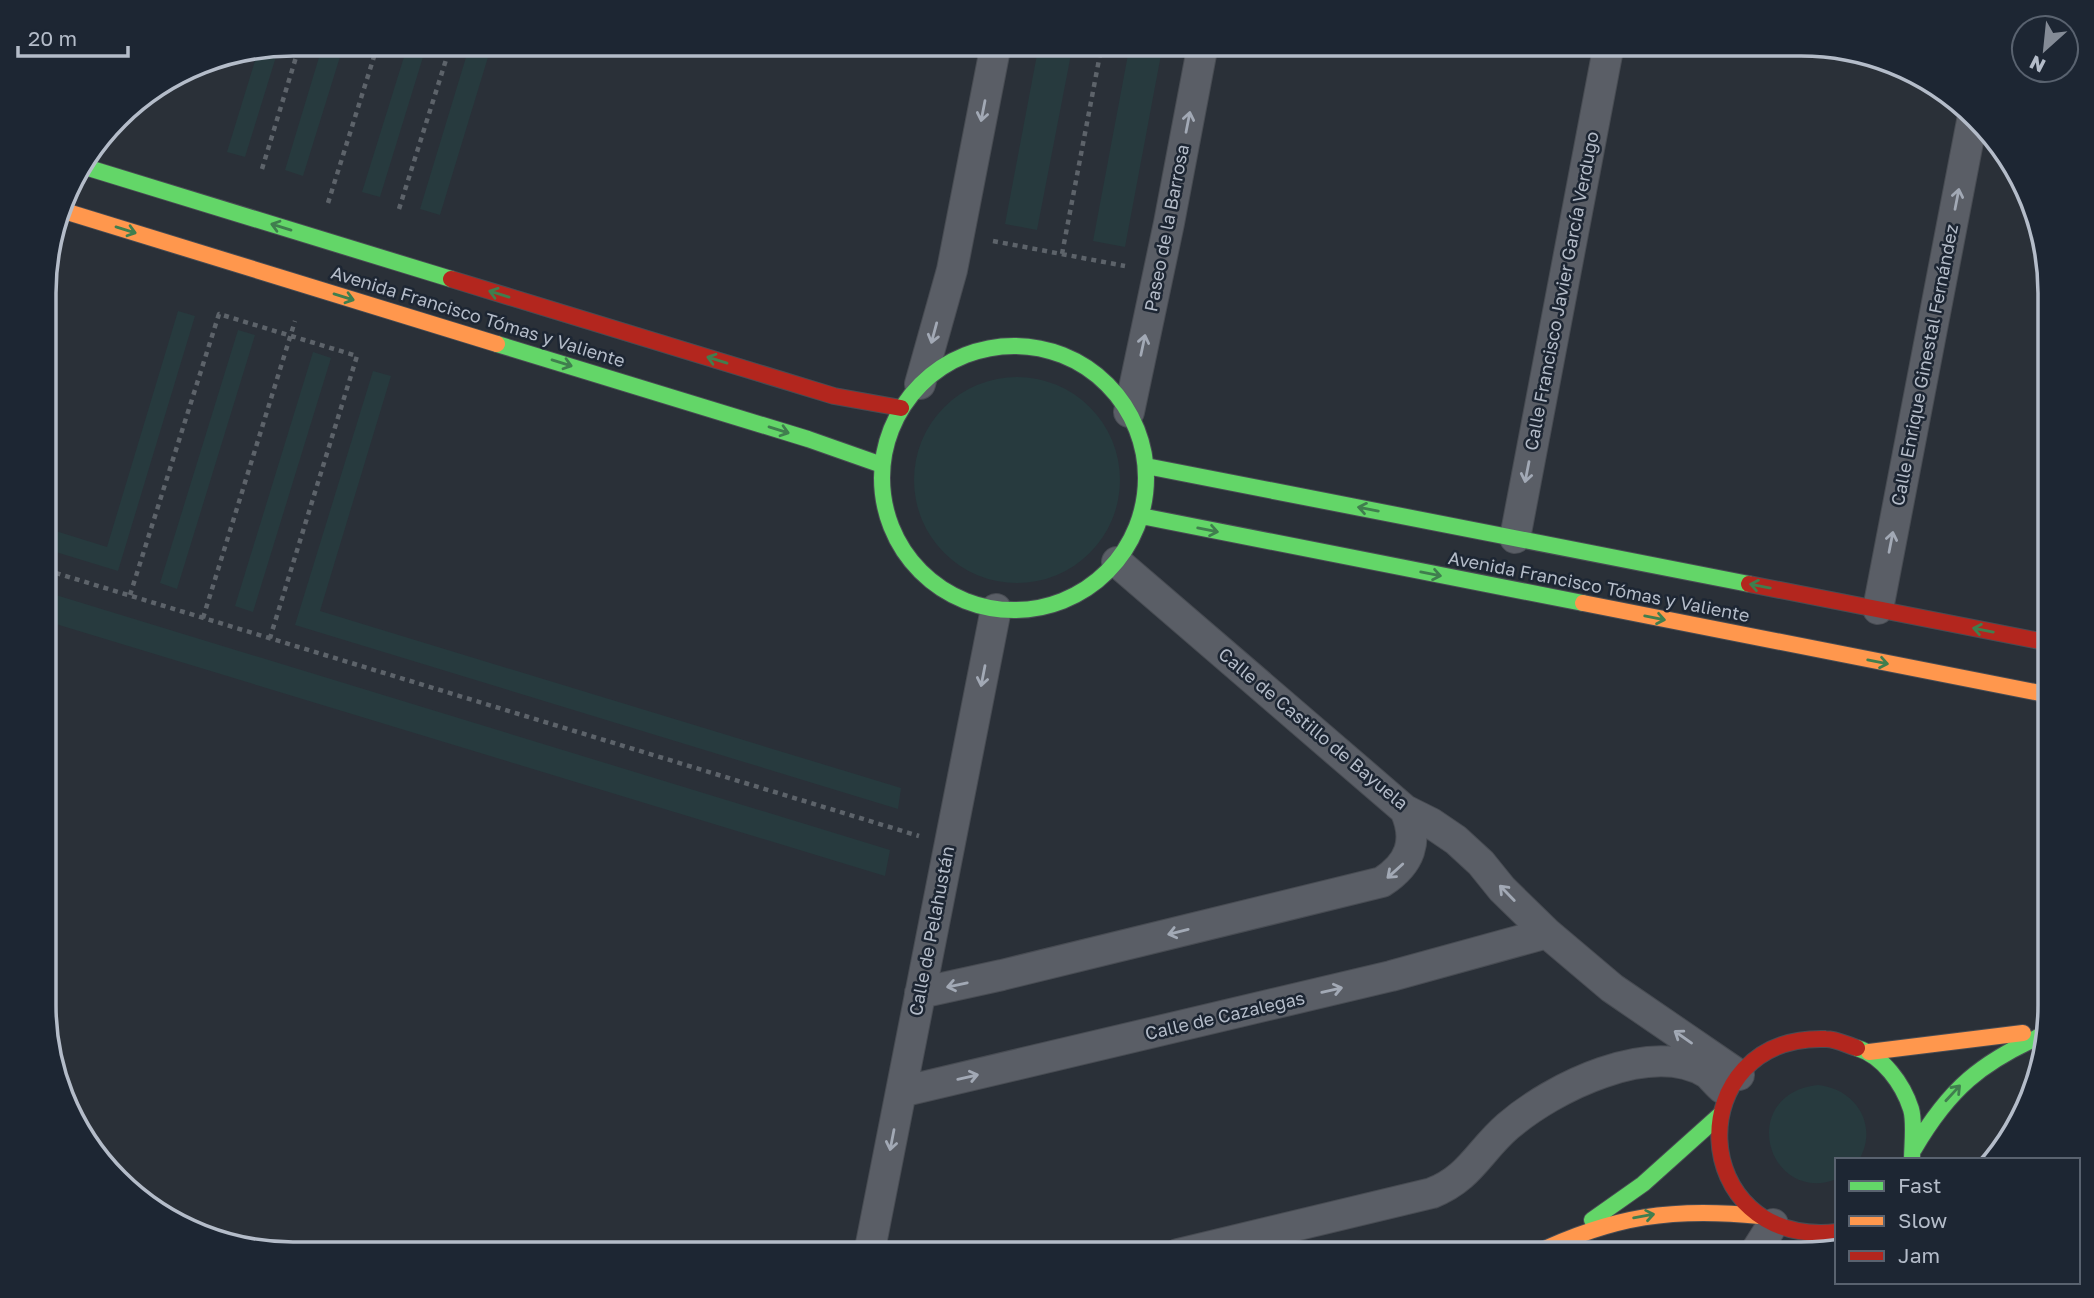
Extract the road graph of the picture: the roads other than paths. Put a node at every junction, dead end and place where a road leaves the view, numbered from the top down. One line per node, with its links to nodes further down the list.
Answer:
1 (994, 56): 7 (street, one-way to 7)
2 (1201, 56): 9 (street, Paseo de la Barrosa, one-way to 2)
3 (1607, 56): 13 (street, Calle Francisco Javier García Verdugo, one-way to 13)
4 (1971, 129): 16 (street, Calle Enrique Ginestal Fernández, one-way to 4)
5 (91, 169): 8 (street, Avenida Francisco Tómas y Valiente, one-way to 5)
6 (70, 213): 10 (street, Avenida Francisco Tómas y Valiente, one-way to 10)
7 (920, 384): 8 (street); 9 (street)
8 (901, 408): 10 (street)
9 (1129, 412): 11 (street)
10 (882, 465): 15 (street)
11 (1146, 466): 12 (street); 13 (street, Avenida Francisco Tómas y Valiente, one-way to 11)
12 (1141, 516): 14 (street); 18 (street, Avenida Francisco Tómas y Valiente, one-way to 18)
13 (1515, 538): 16 (street, Avenida Francisco Tómas y Valiente, one-way to 13)
14 (1117, 562): 15 (street); 19 (street, Calle de Castillo de Bayuela)
15 (996, 609): 21 (street, Calle de Pelahustán, one-way to 21)
16 (1878, 610): 17 (street, Avenida Francisco Tómas y Valiente, one-way to 16)
17 (2037, 641)
18 (2037, 692)
19 (1405, 810): 20 (street, Calle de Castillo de Bayuela, one-way to 19); 21 (street, one-way to 21)
20 (1547, 933): 25 (street, Calle de Cazalegas, one-way to 20); 26 (street, Calle de Castillo de Bayuela, one-way to 20)
21 (920, 993): 25 (street, Calle de Pelahustán)
22 (2035, 1033): 24 (street)
23 (2035, 1037): 27 (street, one-way to 23)
24 (1869, 1052): 26 (street); 27 (street)
25 (901, 1092): 34 (street, Calle de Pelahustán, one-way to 34)
26 (1729, 1095): 28 (street); 30 (street); 31 (street)
27 (1913, 1154)
28 (1767, 1220): 29 (street); 32 (street, one-way to 28); 33 (street)
29 (1835, 1232)
30 (1231, 1241)
31 (1559, 1241)
32 (1560, 1241)
33 (1759, 1241)
34 (871, 1242)

